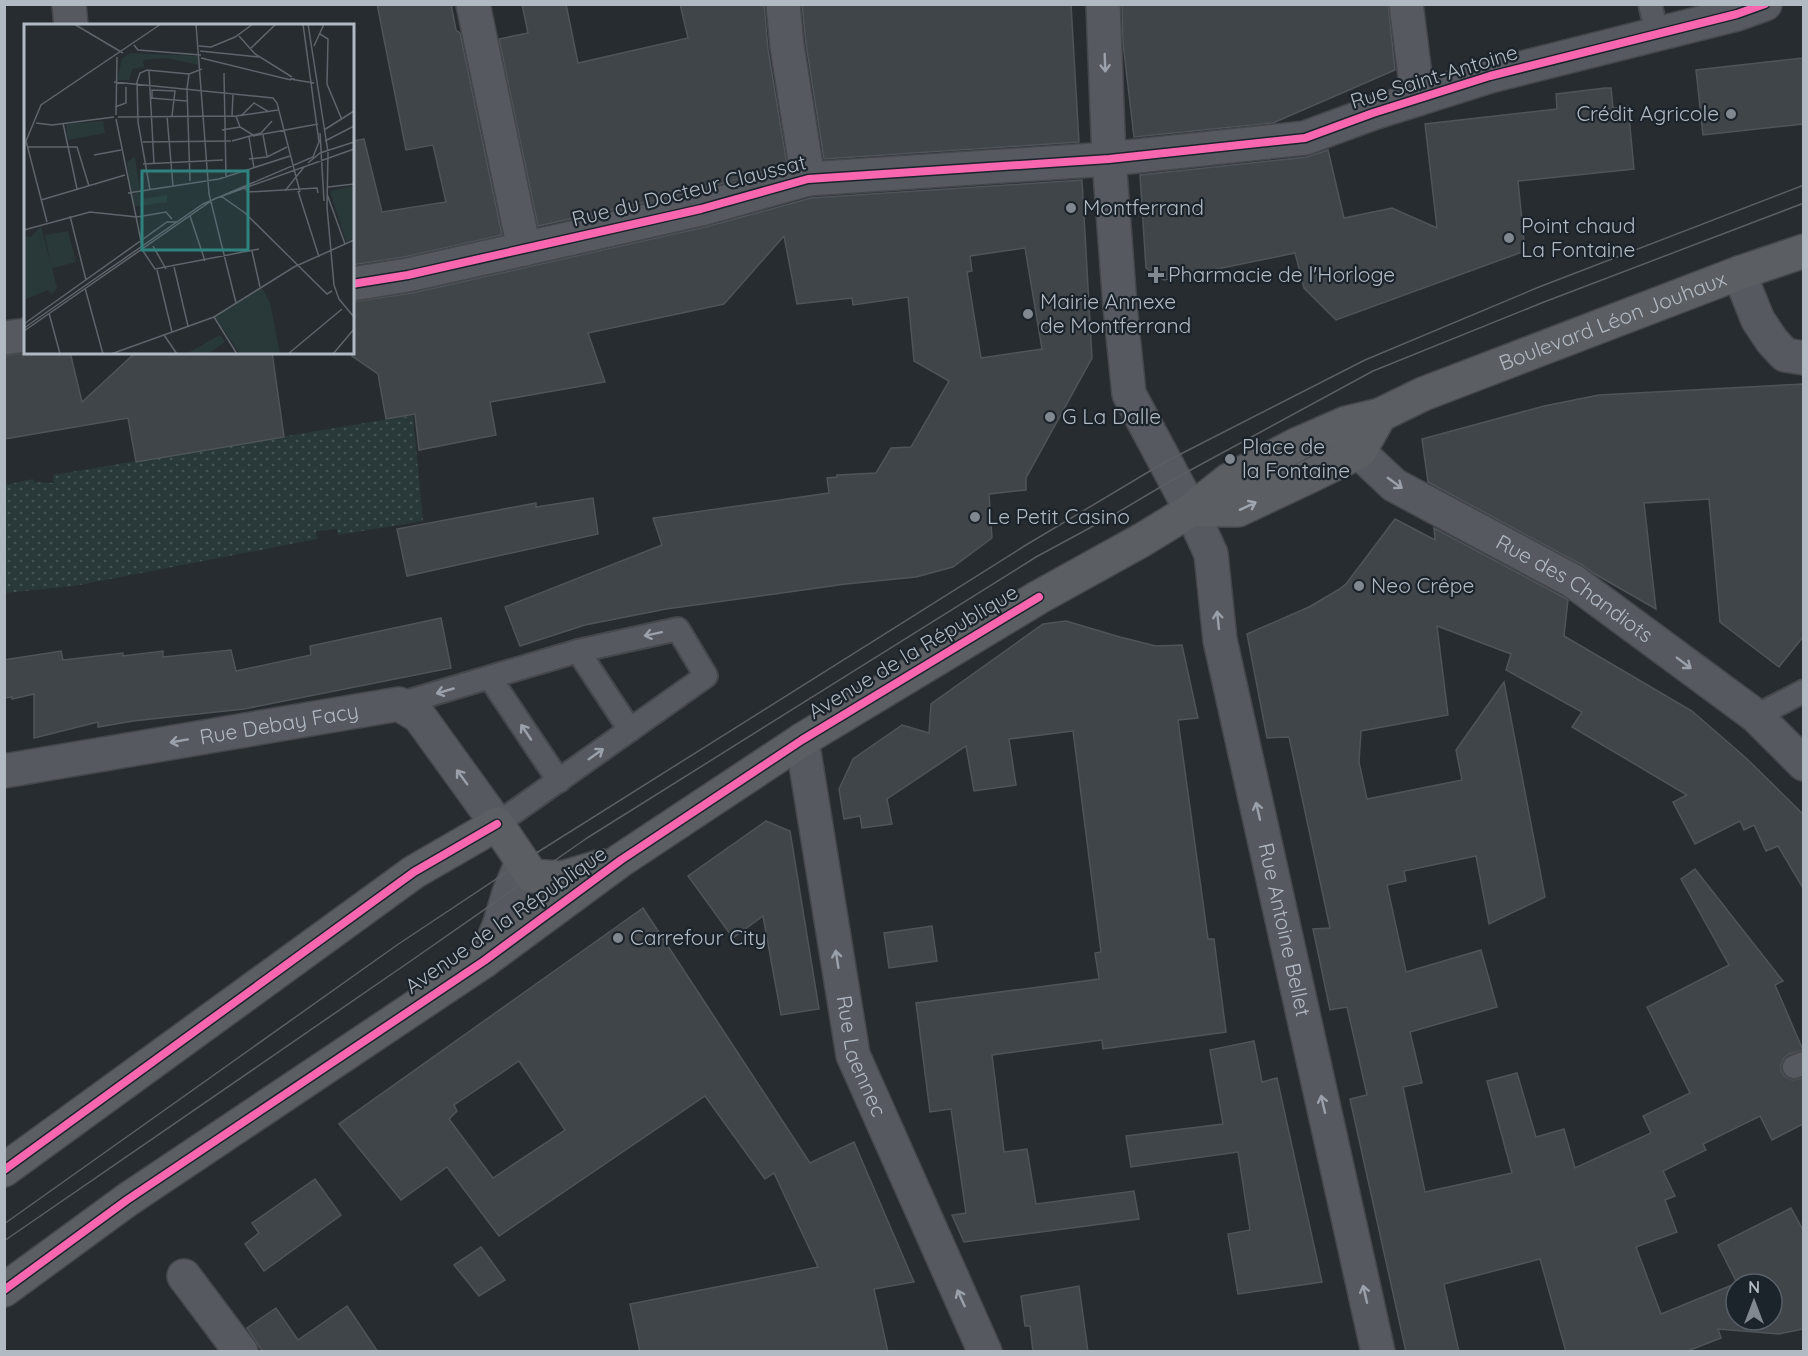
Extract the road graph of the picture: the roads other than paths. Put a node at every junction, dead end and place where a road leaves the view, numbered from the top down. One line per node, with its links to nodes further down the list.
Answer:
1 (69, 4): 8 (street)
2 (473, 4): 12 (street)
3 (783, 4): 11 (street)
4 (1103, 4): 10 (street, one-way to 10)
5 (1406, 4): 9 (street)
6 (1765, 4): 7 (street, Rue Saint-Antoine)
7 (1653, 19): 9 (street, Rue Saint-Antoine)
8 (70, 24)
9 (1418, 99): 10 (street, Rue Saint-Antoine)
10 (1109, 159): 11 (street, Rue du Docteur Claussat); 20 (street)
11 (808, 179): 12 (street, Rue du Docteur Claussat)
12 (524, 249): 15 (street, Rue du Docteur Claussat)
13 (1803, 251): 14 (main road, Boulevard Léon Jouhaux)
14 (1739, 273): 18 (street); 19 (main road, Boulevard Léon Jouhaux)
15 (354, 284)
16 (24, 335): 17 (street)
17 (4, 338)
18 (1803, 358)
19 (1352, 437): 20 (main road); 25 (street, Rue des Chandiots, one-way to 25)
20 (1191, 510): 27 (main road, Avenue de la République); 40 (street, Rue Antoine Bellet, one-way to 20)
21 (578, 651): 22 (lane); 26 (lane); 26 (lane, one-way to 21)
22 (490, 678): 24 (lane, one-way to 24); 30 (lane, one-way to 22)
23 (1803, 691): 25 (lane)
24 (399, 704): 29 (street, Rue Debay Facy, one-way to 29); 31 (street, one-way to 24)
25 (1756, 716): 28 (street, Rue des Chandiots)
26 (630, 730): 30 (lane, one-way to 26)
27 (802, 740): 32 (main road, Avenue de la République); 39 (street, Rue Laennec, one-way to 27)
28 (1803, 764)
29 (4, 771)
30 (559, 781): 31 (lane)
31 (497, 824): 33 (main road, Avenue de la République); 35 (main road)
32 (621, 860): 33 (main road, Avenue de la République); 34 (main road, Avenue de la République)
33 (522, 862): 34 (street)
34 (484, 962): 37 (main road, Avenue de la République)
35 (4, 1170)
36 (184, 1276): 38 (street)
37 (4, 1290)
38 (240, 1352)
39 (985, 1352)
40 (1378, 1352)

